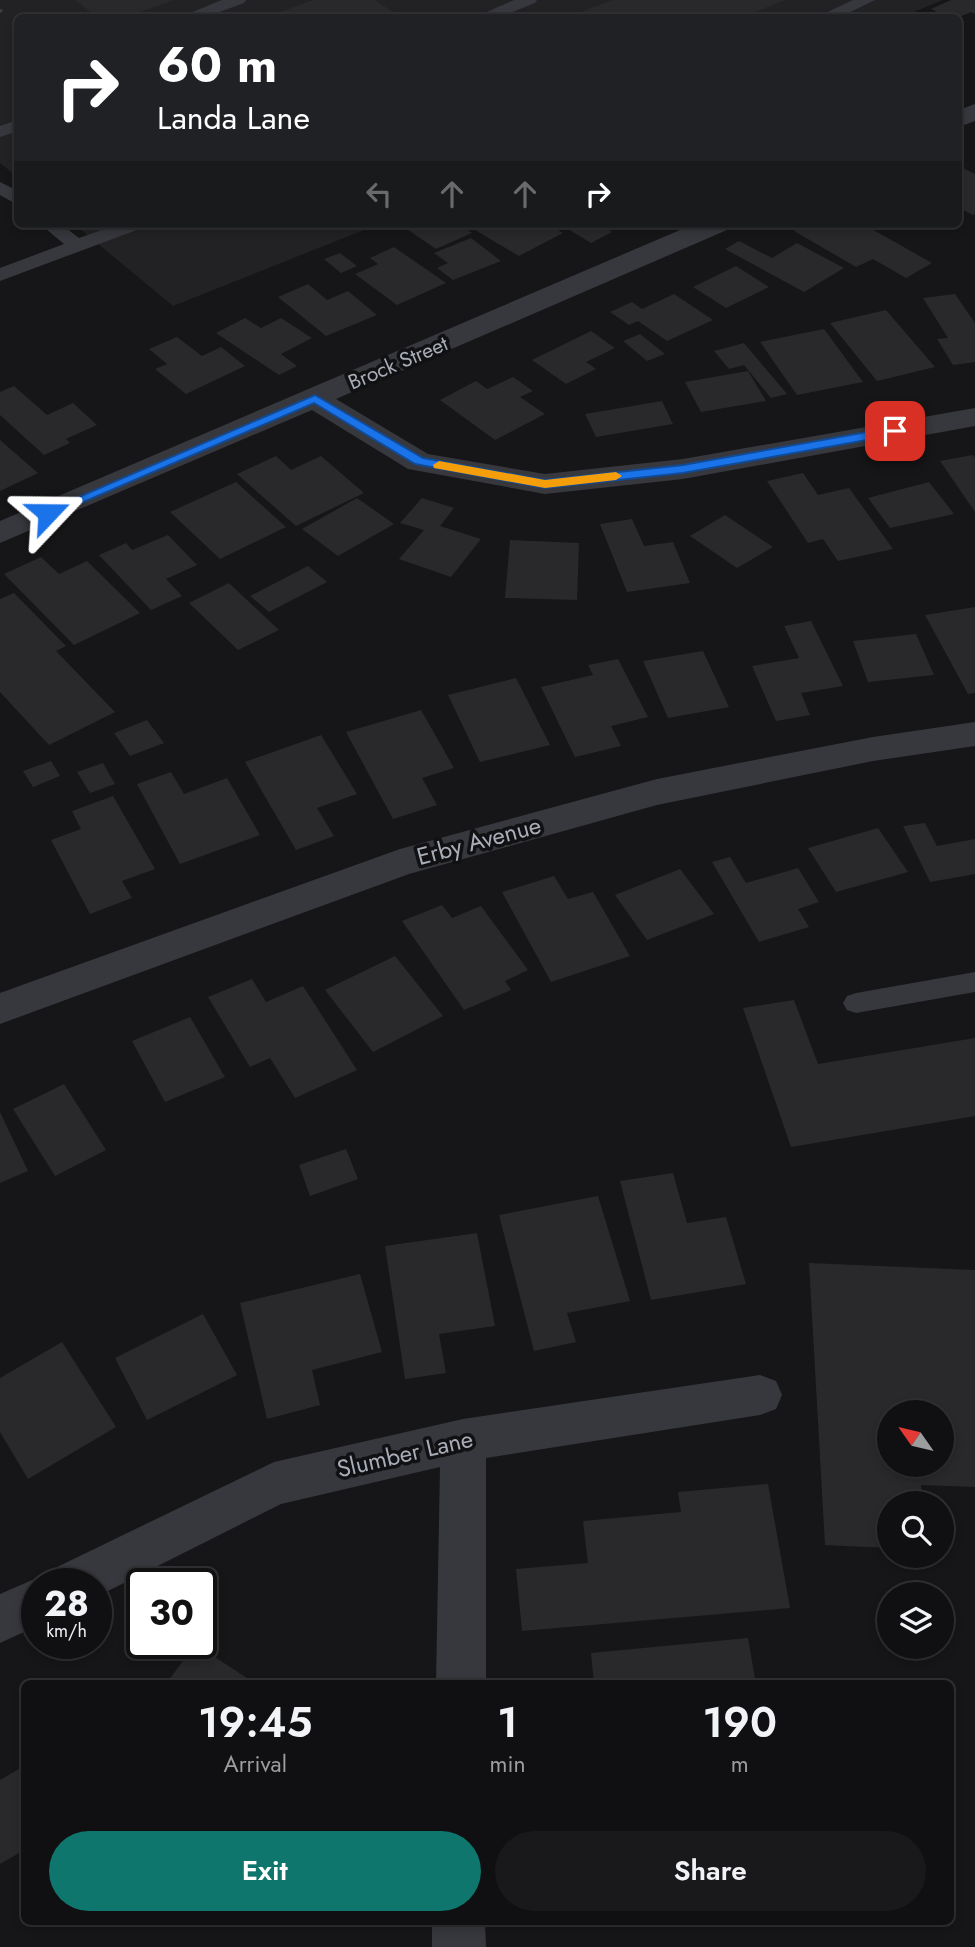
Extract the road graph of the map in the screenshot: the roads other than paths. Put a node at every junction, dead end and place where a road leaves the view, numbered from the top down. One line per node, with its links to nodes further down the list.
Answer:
1 (238, 0): 4 (lane)
2 (529, 0): 5 (lane)
3 (867, 0): 6 (lane)
4 (198, 14)
5 (492, 14)
6 (833, 14)
7 (54, 228): 10 (lane)
8 (125, 228): 10 (lane)
9 (709, 228): 12 (street, Brock Street)
10 (77, 246): 11 (lane)
11 (0, 275)
12 (315, 399): 13 (street); 14 (street, Brock Street)
13 (975, 416)
14 (0, 533)
15 (975, 734): 18 (street, Erby Avenue)
16 (975, 982): 17 (lane)
17 (856, 1003)
18 (0, 1009)
19 (760, 1395): 20 (street, Slumber Lane)
20 (463, 1440): 21 (street, Slumber Lane); 24 (street)
21 (104, 1568)
22 (21, 1609): 23 (street)
23 (0, 1619)
24 (461, 1680)
25 (459, 1925): 26 (street)
26 (459, 1947)

